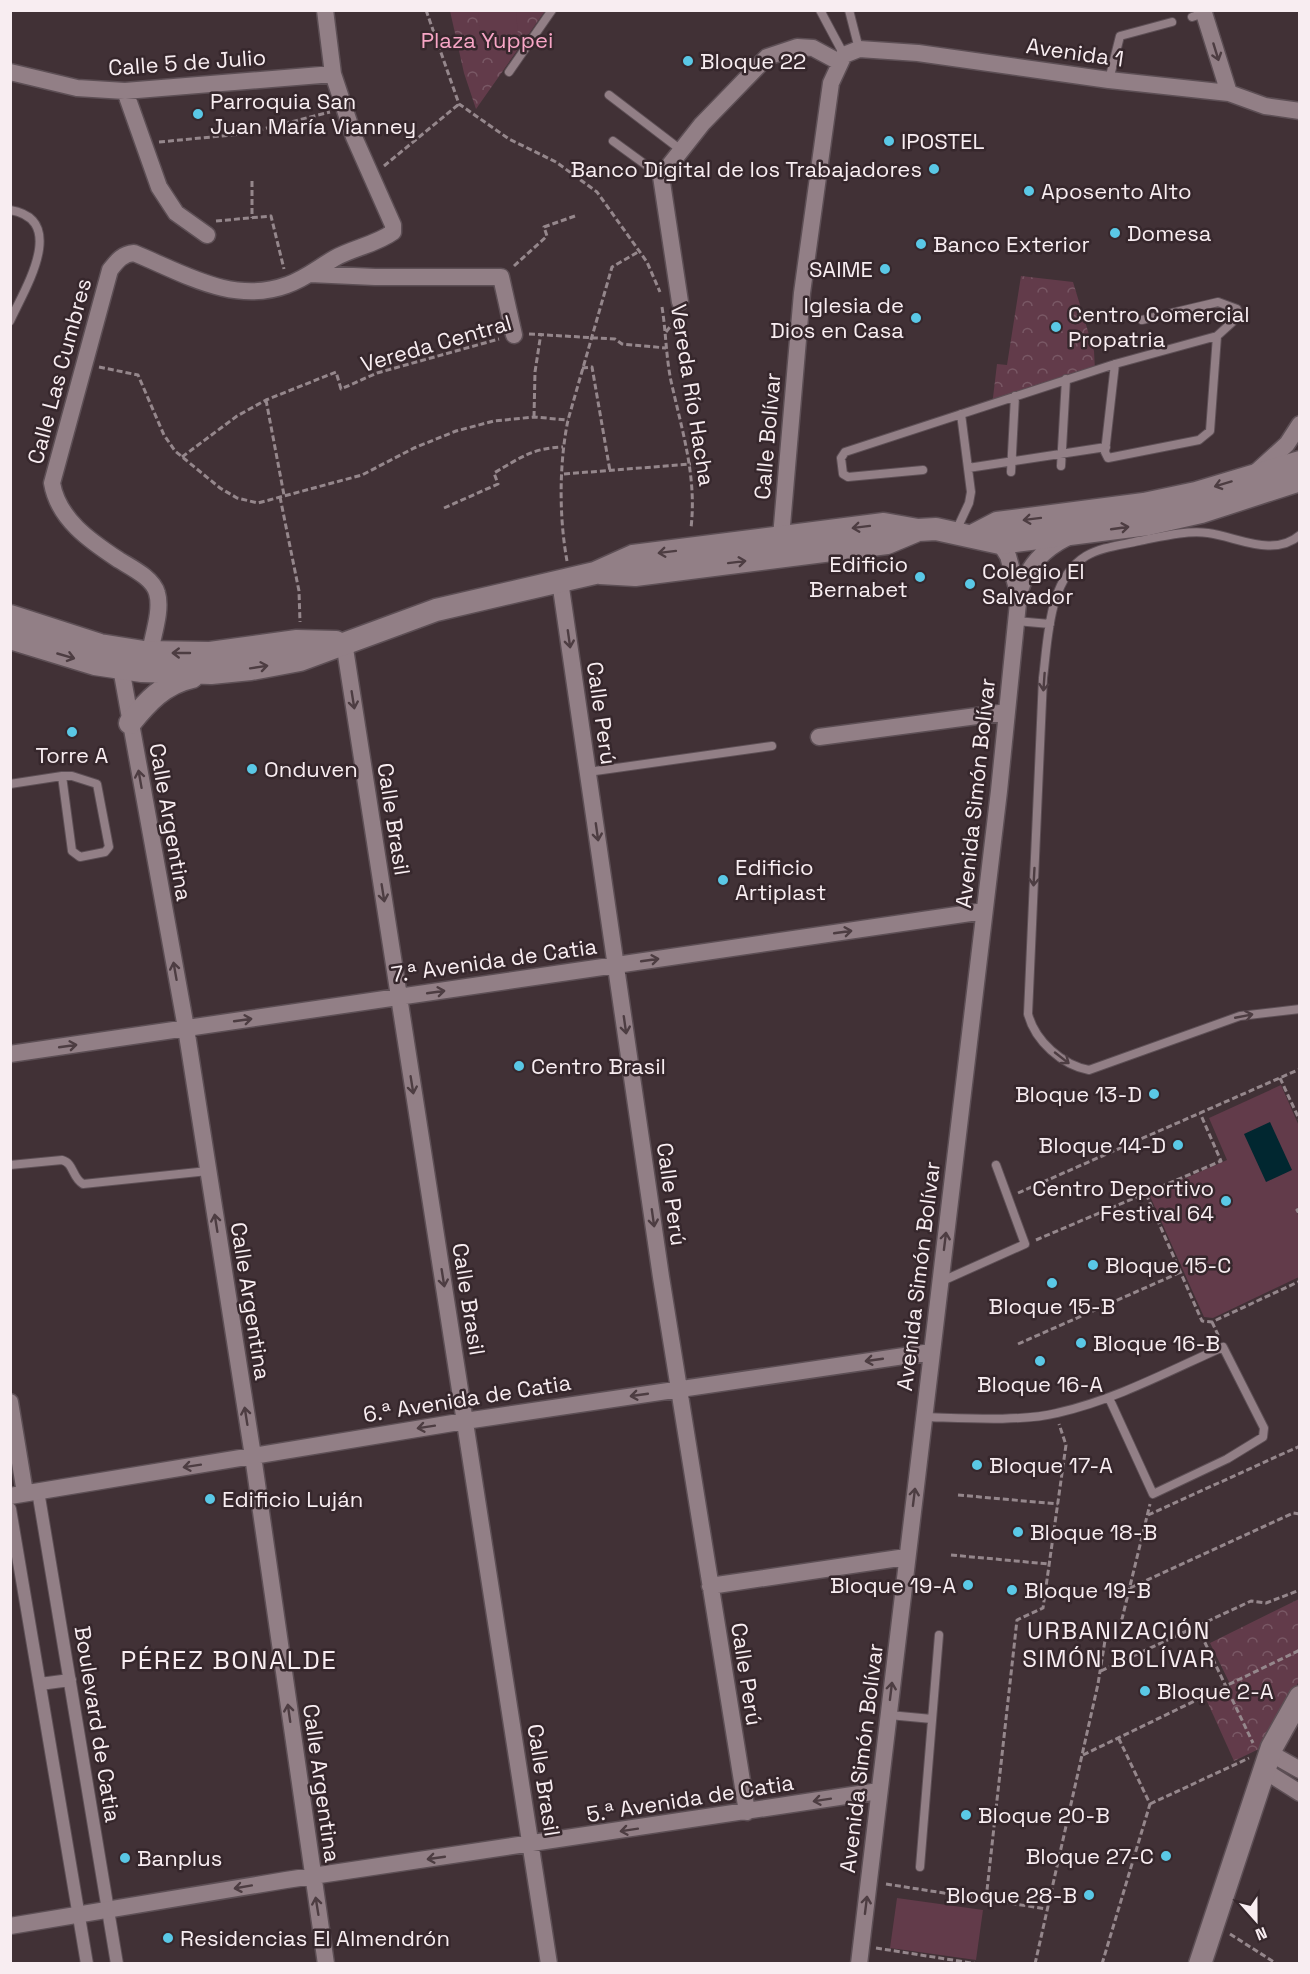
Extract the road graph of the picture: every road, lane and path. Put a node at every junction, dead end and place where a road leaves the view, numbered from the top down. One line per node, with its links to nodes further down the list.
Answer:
1 (325, 10): 11 (street)
2 (426, 10): 16 (path)
3 (552, 10): 10 (lane)
4 (820, 10): 8 (lane)
5 (849, 10): 8 (lane)
6 (1200, 13): 14 (street, one-way to 14)
7 (1172, 22): 12 (lane)
8 (847, 56): 12 (street, Avenida 1); 21 (street); 72 (street, Calle Bolívar)
9 (10, 72): 13 (street, Calle 5 de Julio)
10 (509, 72)
11 (333, 74): 13 (street, Calle 5 de Julio); 17 (street)
12 (1109, 80): 14 (street, Avenida 1)
13 (125, 92): 20 (street)
14 (1228, 93): 18 (street, Avenida 1)
15 (609, 95): 21 (lane)
16 (459, 104): 23 (path); 30 (path, Vereda Río Hacha)
17 (346, 107): 20 (path); 23 (street)
18 (1299, 111)
19 (613, 141): 22 (lane)
20 (144, 144): 28 (street)
21 (681, 150): 22 (street)
22 (661, 176): 34 (street)
23 (371, 177): 31 (street)
24 (252, 181): 27 (path)
25 (10, 210): 36 (lane)
26 (575, 216): 32 (path)
27 (252, 218): 28 (path); 33 (path)
28 (190, 223): 29 (street)
29 (207, 235)
30 (638, 252): 40 (path); 41 (path, Vereda Río Hacha)
31 (310, 274): 32 (street, Calle Las Cumbres); 33 (street, Calle Las Cumbres)
32 (501, 277): 38 (street)
33 (288, 285): 42 (street, Calle Las Cumbres)
34 (680, 302)
35 (1142, 320): 39 (lane)
36 (10, 321)
37 (541, 333): 38 (path, Vereda Central); 40 (path, Vereda Central); 49 (path)
38 (513, 335): 47 (path, Vereda Central)
39 (1218, 336): 43 (lane); 53 (lane)
40 (589, 339): 41 (path, Vereda Central); 44 (path)
41 (666, 348): 57 (path, Vereda Río Hacha)
42 (84, 363): 55 (path); 83 (street, Calle Las Cumbres)
43 (1115, 364): 45 (lane); 53 (lane)
44 (581, 368): 50 (path); 62 (path)
45 (1066, 380): 46 (lane); 54 (lane)
46 (1015, 396): 48 (lane); 59 (lane)
47 (266, 400): 55 (path); 66 (path)
48 (961, 414): 60 (lane); 61 (lane)
49 (534, 417): 50 (path); 66 (path)
50 (568, 420): 52 (path)
51 (1299, 424): 64 (street)
52 (564, 447): 63 (path); 67 (path)
53 (1106, 447): 54 (lane)
54 (1061, 455): 58 (lane); 59 (lane)
55 (182, 457): 66 (path)
56 (1299, 462): 64 (main road)
57 (691, 464): 62 (path); 74 (path, Vereda Río Hacha)
58 (1060, 466)
59 (1011, 467): 60 (lane)
60 (968, 468): 70 (lane)
61 (923, 470)
62 (610, 471): 63 (path)
63 (563, 474): 76 (path)
64 (1253, 475): 70 (main road, one-way to 70)
65 (1299, 480): 69 (main road, one-way to 65)
66 (282, 496): 81 (path)
67 (444, 508)
68 (918, 530): 70 (main road); 72 (main road, one-way to 72); 75 (main road, one-way to 68)
69 (1077, 533): 73 (main road); 77 (street, Avenida Simón Bolívar)
70 (964, 534): 73 (main road)
71 (1299, 535): 80 (lane)
72 (781, 537): 74 (main road)
73 (1000, 543): 77 (street, Avenida Simón Bolívar)
74 (689, 549): 75 (main road, one-way to 75)
75 (595, 573): 76 (main road)
76 (565, 580): 82 (main road); 90 (street, Calle Perú, one-way to 90)
77 (1019, 592): 78 (street, Avenida Simón Bolívar)
78 (1016, 621): 80 (lane); 86 (street, Avenida Simón Bolívar)
79 (11, 624): 84 (main road)
80 (1050, 624): 96 (lane, one-way to 96)
81 (297, 641): 82 (main road); 83 (main road, one-way to 83)
82 (344, 642): 85 (main road, one-way to 82); 95 (street, Calle Brasil, one-way to 95)
83 (150, 652): 84 (main road)
84 (123, 658): 85 (main road); 87 (street, Calle Argentina)
85 (211, 673): 87 (main road)
86 (1007, 712): 88 (street); 93 (street, Avenida Simón Bolívar)
87 (130, 723): 97 (street, Calle Argentina, one-way to 87)
88 (819, 737)
89 (772, 746): 90 (lane)
90 (588, 772): 94 (street, Calle Perú, one-way to 94)
91 (62, 776): 91 (lane); 92 (lane)
92 (10, 784)
93 (984, 911): 94 (street, 7.ª Avenida de Catia, one-way to 93); 113 (street, Avenida Simón Bolívar, one-way to 93)
94 (616, 965): 95 (street, 7.ª Avenida de Catia, one-way to 94); 116 (street, Calle Perú, one-way to 116)
95 (399, 997): 97 (street, 7.ª Avenida de Catia, one-way to 95); 121 (street, Calle Brasil, one-way to 121)
96 (1299, 1009)
97 (186, 1029): 98 (street, 7.ª Avenida de Catia, one-way to 97); 105 (street, Calle Argentina)
98 (10, 1054)
99 (1299, 1070): 100 (path)
100 (1280, 1078): 101 (path); 102 (path)
101 (1200, 1113): 106 (path); 107 (path)
102 (1299, 1121)
103 (10, 1165): 105 (lane)
104 (996, 1165): 107 (lane)
105 (208, 1171): 123 (street, Calle Argentina, one-way to 105)
106 (1146, 1194): 110 (path); 111 (path)
107 (1009, 1197): 110 (lane)
108 (1299, 1209): 109 (path)
109 (1299, 1215)
110 (1025, 1244): 113 (lane)
111 (1181, 1272): 112 (path); 114 (path)
112 (1299, 1281)
113 (940, 1282): 115 (street, Avenida Simón Bolívar)
114 (1018, 1344)
115 (932, 1352): 116 (street, 6.ª Avenida de Catia, one-way to 116); 120 (street, Avenida Simón Bolívar)
116 (678, 1389): 121 (street, 6.ª Avenida de Catia, one-way to 121); 134 (street, Calle Perú)
117 (1109, 1398): 119 (lane); 125 (lane); 125 (lane)
118 (10, 1402): 124 (street)
119 (1055, 1414): 120 (lane); 127 (path)
120 (924, 1417): 132 (street, Avenida Simón Bolívar, one-way to 120)
121 (465, 1420): 123 (street, 6.ª Avenida de Catia, one-way to 123); 155 (street, Calle Brasil)
122 (1299, 1446): 130 (path)
123 (253, 1456): 124 (street, 6.ª Avenida de Catia, one-way to 124); 157 (street, Calle Argentina, one-way to 123)
124 (24, 1493): 141 (street, Boulevard de Catia)
125 (1153, 1494): 130 (path)
126 (958, 1495): 127 (path)
127 (1058, 1504): 133 (path)
128 (10, 1509): 142 (street)
129 (1299, 1514): 135 (path)
130 (1148, 1515): 135 (path)
131 (951, 1555): 133 (path)
132 (906, 1557): 134 (street); 145 (street, Avenida Simón Bolívar, one-way to 132)
133 (1049, 1564): 159 (path)
134 (710, 1586): 154 (street, Calle Perú)
135 (1130, 1588): 140 (path)
136 (1299, 1590): 137 (path)
137 (1197, 1626): 140 (path); 143 (path)
138 (939, 1635): 146 (lane)
139 (1299, 1650): 143 (path)
140 (1100, 1671): 148 (path)
141 (70, 1680): 142 (street); 161 (street, Boulevard de Catia)
142 (40, 1684): 162 (street)
143 (1226, 1686): 147 (path); 149 (path)
144 (1299, 1699): 149 (main road)
145 (889, 1715): 146 (lane); 151 (street, Avenida Simón Bolívar)
146 (932, 1719): 156 (lane)
147 (1119, 1738): 148 (path); 153 (path)
148 (1082, 1756): 160 (path)
149 (1266, 1756): 150 (street); 152 (street); 153 (path); 163 (main road)
150 (1299, 1770)
151 (879, 1791): 154 (street, 5.ª Avenida de Catia, one-way to 154); 158 (street, Avenida Simón Bolívar)
152 (1299, 1793)
153 (1150, 1804): 175 (path)
154 (747, 1812): 155 (street, 5.ª Avenida de Catia, one-way to 155)
155 (531, 1845): 157 (street, 5.ª Avenida de Catia, one-way to 157); 170 (street, Calle Brasil)
156 (920, 1868)
157 (312, 1876): 161 (street, 5.ª Avenida de Catia, one-way to 161); 169 (street, Calle Argentina, one-way to 157)
158 (869, 1881): 159 (path); 165 (street, Avenida Simón Bolívar, one-way to 158)
159 (986, 1899): 160 (path)
160 (1047, 1909): 174 (path)
161 (108, 1910): 162 (street, 5.ª Avenida de Catia); 168 (street, Boulevard de Catia)
162 (78, 1915): 164 (street, 5.ª Avenida de Catia); 167 (street)
163 (1213, 1924): 176 (main road); 177 (path)
164 (10, 1926)
165 (861, 1946): 166 (path); 171 (street, Avenida Simón Bolívar)
166 (945, 1959): 172 (path); 173 (path)
167 (87, 1964)
168 (117, 1964)
169 (326, 1964)
170 (549, 1964)
171 (859, 1964)
172 (945, 1964)
173 (978, 1964)
174 (1035, 1964)
175 (1102, 1964)
176 (1200, 1964)
177 (1276, 1964)

